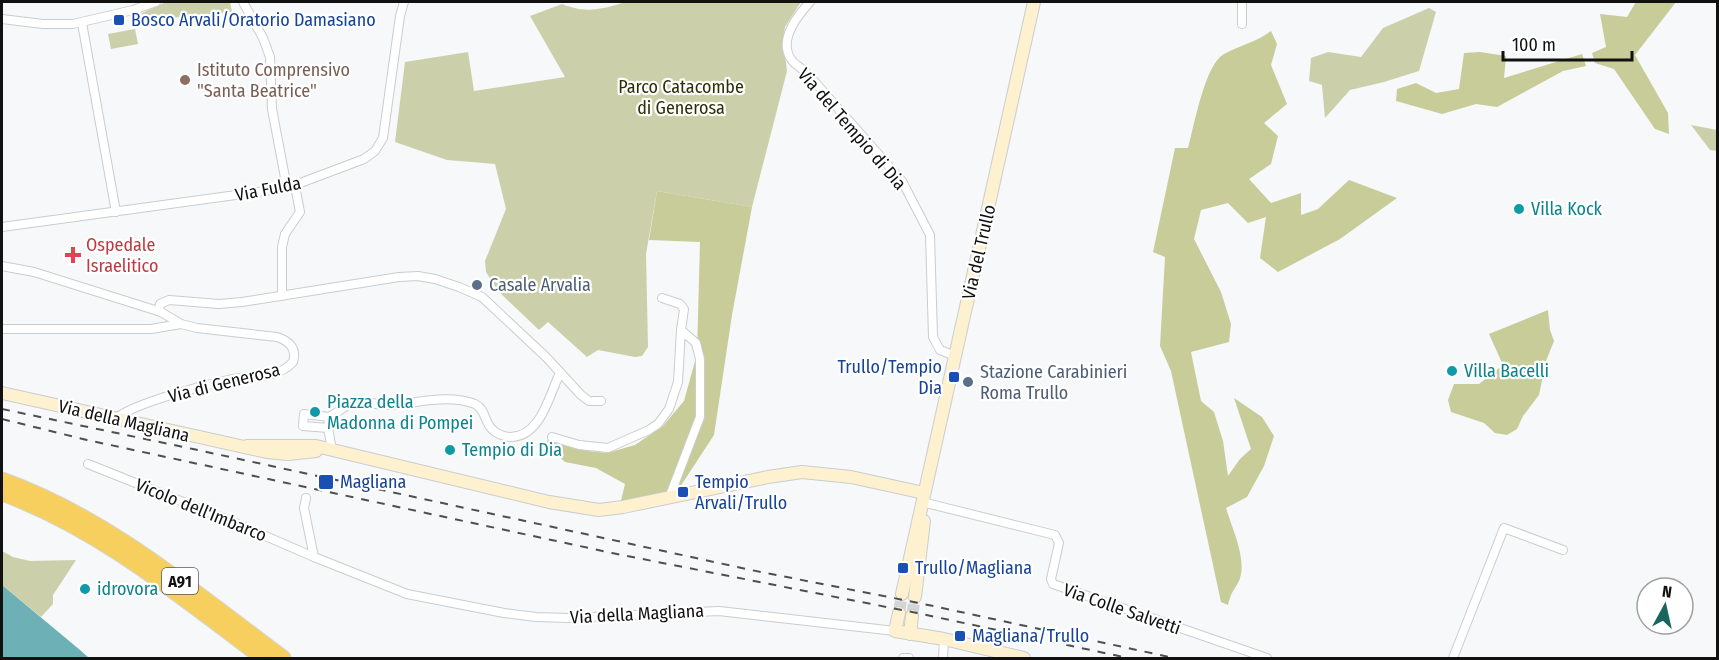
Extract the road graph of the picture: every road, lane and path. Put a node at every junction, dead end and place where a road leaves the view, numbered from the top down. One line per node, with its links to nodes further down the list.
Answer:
1 (156, 2): 8 (street)
2 (243, 2): 10 (street)
3 (404, 2): 10 (street, Via Fulda)
4 (810, 2): 21 (street, Via del Tempio di Dia)
5 (1034, 2): 21 (main road, Via del Trullo)
6 (1242, 2): 9 (street)
7 (2, 19): 8 (street)
8 (82, 23): 11 (street)
9 (1242, 24)
10 (291, 187): 11 (street, Via Fulda); 14 (street)
11 (116, 212): 12 (street, Via Fulda)
12 (2, 227)
13 (2, 266): 16 (street)
14 (282, 296): 16 (street); 22 (street)
15 (662, 298): 20 (street)
16 (161, 312): 17 (street); 18 (street)
17 (181, 324): 18 (street, Via di Generosa); 26 (street, Via di Generosa)
18 (163, 328): 19 (street, Via di Generosa)
19 (2, 329)
20 (681, 330): 28 (street); 35 (street)
21 (955, 356): 33 (main road, Via del Trullo)
22 (560, 373): 24 (street); 25 (street)
23 (2, 393): 26 (main road, Via della Magliana)
24 (601, 402)
25 (328, 417): 27 (street); 27 (street)
26 (115, 419): 29 (main road, Via della Magliana)
27 (328, 428): 29 (street)
28 (552, 436)
29 (329, 450): 35 (main road)
30 (88, 464): 38 (street, Vicolo dell'Imbarco)
31 (2, 480): 36 (highway, A91)
32 (2, 493): 36 (highway, A91)
33 (923, 497): 35 (main road); 39 (main road, Via del Trullo); 40 (main road, Via del Trullo); 50 (street, Via Colle Salvetti)
34 (306, 498): 38 (street)
35 (669, 498)
36 (71, 517): 44 (highway, A91); 45 (highway, A91)
37 (1563, 550): 51 (street)
38 (315, 557): 41 (street, Via della Magliana)
39 (902, 594)
40 (915, 597)
41 (895, 631): 42 (main road, Via della Magliana); 42 (main road)
42 (910, 634): 43 (main road, Via della Magliana)
43 (944, 639): 48 (street); 49 (main road, Via della Magliana)
44 (263, 658)
45 (283, 658)
46 (903, 658): 47 (street)
47 (909, 658)
48 (943, 658)
49 (1024, 658)
50 (1267, 658)
51 (1453, 658)

